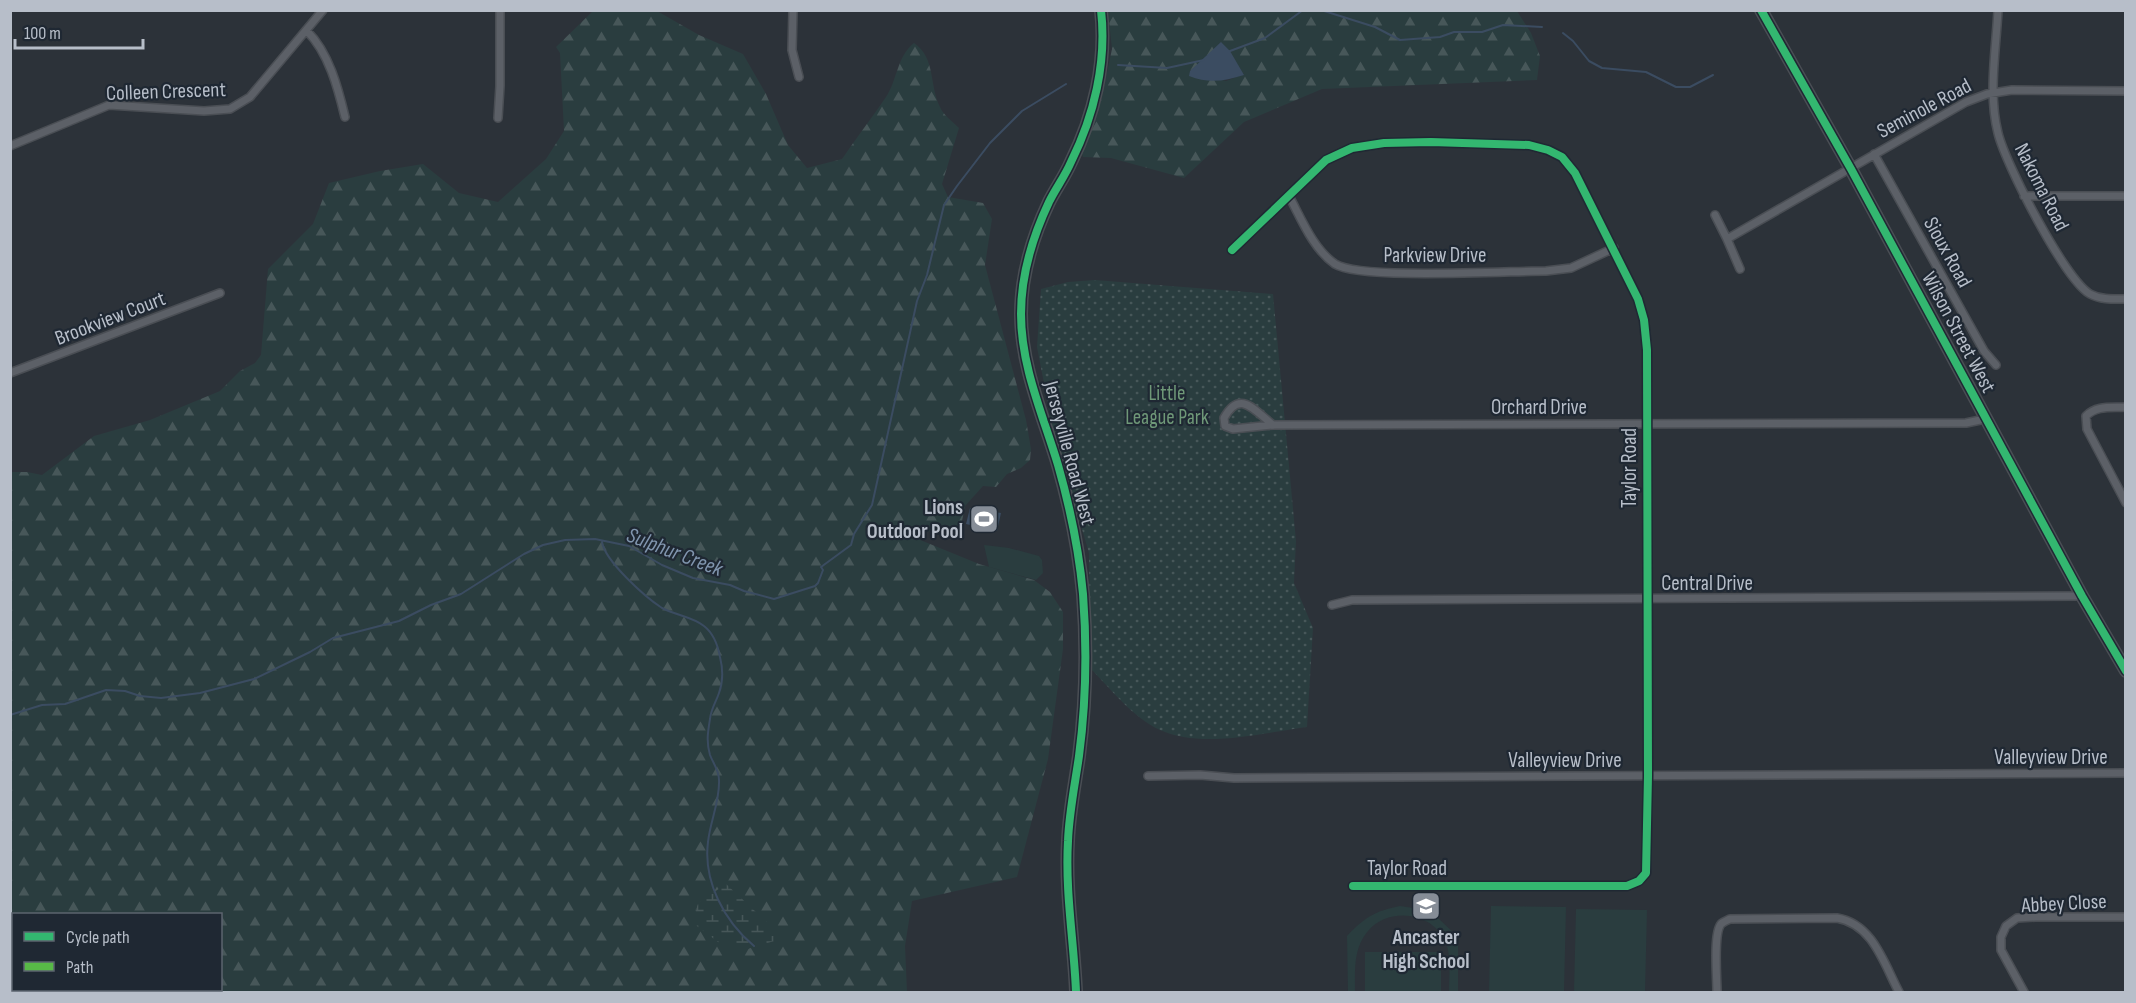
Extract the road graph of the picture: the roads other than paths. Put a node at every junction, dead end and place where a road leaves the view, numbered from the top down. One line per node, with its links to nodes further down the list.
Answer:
1 (323, 10): 7 (street, Colleen Crescent)
2 (500, 10): 12 (street)
3 (793, 10): 8 (street)
4 (1101, 10): 42 (main road, Jerseyville Road West)
5 (1761, 10): 15 (main road, Wilson Street West)
6 (1998, 10): 10 (street, Nakoma Road)
7 (306, 31): 11 (street); 13 (street, Colleen Crescent)
8 (800, 77)
9 (2126, 91): 10 (street, Seminole Road)
10 (1994, 92): 14 (street, Seminole Road); 17 (street, Nakoma Road)
11 (345, 117)
12 (498, 118)
13 (10, 146)
14 (1874, 154): 15 (street, Seminole Road); 26 (street, Sioux Road)
15 (1851, 169): 20 (street, Seminole Road); 29 (main road, Wilson Street West)
16 (1289, 196): 21 (street, Parkview Drive); 21 (street, Taylor Road); 22 (street, Taylor Road)
17 (2024, 196): 18 (street); 25 (street, Nakoma Road)
18 (2126, 196)
19 (1715, 215): 20 (street)
20 (1727, 239): 23 (street)
21 (1614, 248): 30 (street, Taylor Road)
22 (1232, 250)
23 (1740, 269)
24 (220, 293): 27 (street, Brookview Court)
25 (2126, 299)
26 (1996, 364)
27 (10, 373)
28 (2126, 407): 32 (street)
29 (1985, 419): 30 (street, Orchard Drive); 33 (main road, Wilson Street West)
30 (1646, 423): 31 (street, Orchard Drive); 34 (street, Taylor Road)
31 (1273, 425): 31 (street, Orchard Drive)
32 (2126, 503)
33 (2082, 596): 34 (street, Central Drive); 36 (main road, Wilson Street West)
34 (1647, 600): 35 (street, Central Drive); 39 (street, Taylor Road)
35 (1332, 605)
36 (2126, 671)
37 (2126, 773): 39 (street, Valleyview Drive)
38 (1148, 776): 39 (street, Valleyview Drive)
39 (1648, 776): 40 (street, Taylor Road)
40 (1353, 886)
41 (2126, 917): 45 (street, Abbey Close)
42 (1076, 993)
43 (1718, 993): 44 (street)
44 (1899, 993)
45 (2024, 993)

